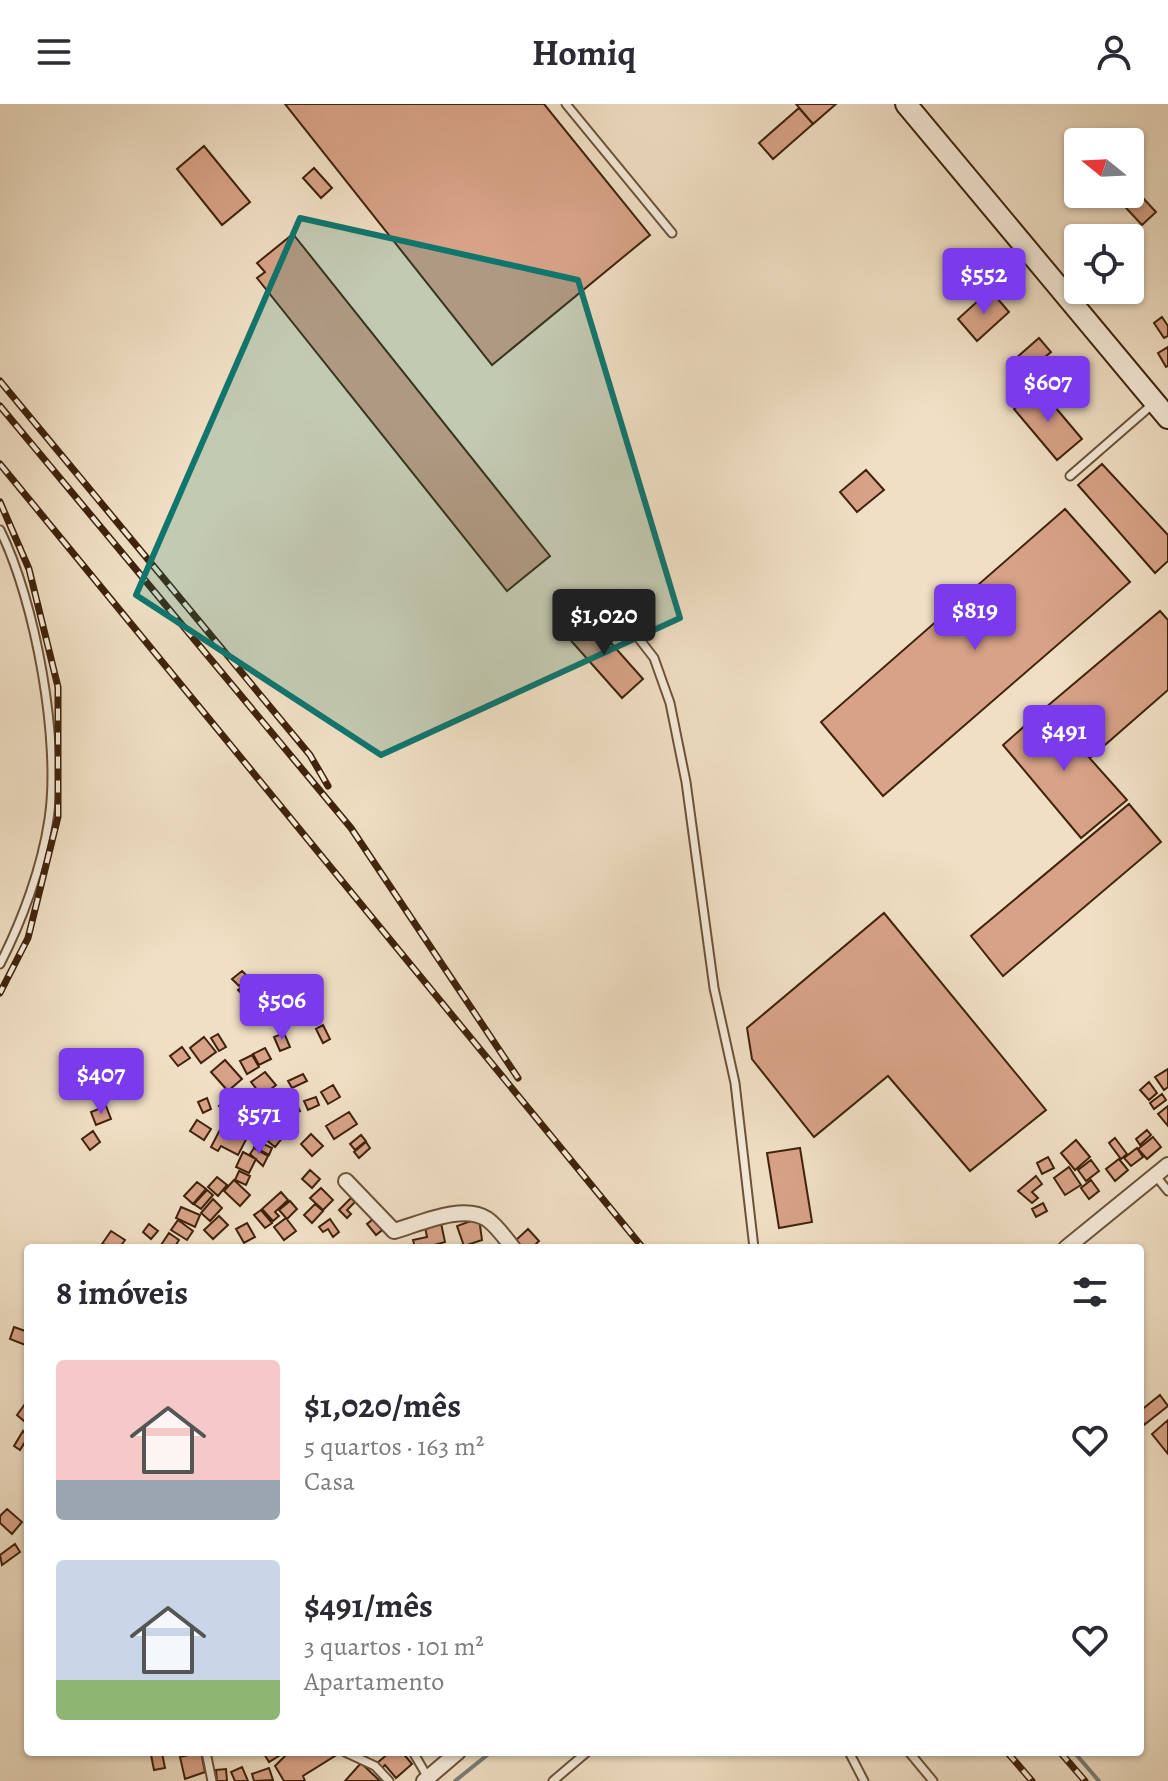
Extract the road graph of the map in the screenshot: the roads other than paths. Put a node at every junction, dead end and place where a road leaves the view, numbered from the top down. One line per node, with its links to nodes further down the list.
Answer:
1 (566, 104): 3 (lane)
2 (906, 104): 4 (main road)
3 (672, 233)
4 (1162, 410): 5 (lane)
5 (1070, 476)
6 (0, 530): 8 (lane)
7 (616, 609): 14 (lane)
8 (0, 964)
9 (1168, 1165): 10 (street)
10 (1155, 1175): 12 (lane); 15 (street)
11 (346, 1181): 13 (street)
12 (1168, 1191)
13 (510, 1244)
14 (754, 1244)
15 (1071, 1244)
16 (207, 1756): 24 (lane)
17 (354, 1756): 25 (lane)
18 (415, 1756): 23 (lane)
19 (454, 1756): 23 (street)
20 (582, 1756): 26 (lane)
21 (851, 1756): 27 (lane)
22 (912, 1756): 28 (lane)
23 (428, 1780)
24 (212, 1781)
25 (389, 1781)
26 (553, 1781)
27 (864, 1781)
28 (933, 1781)

